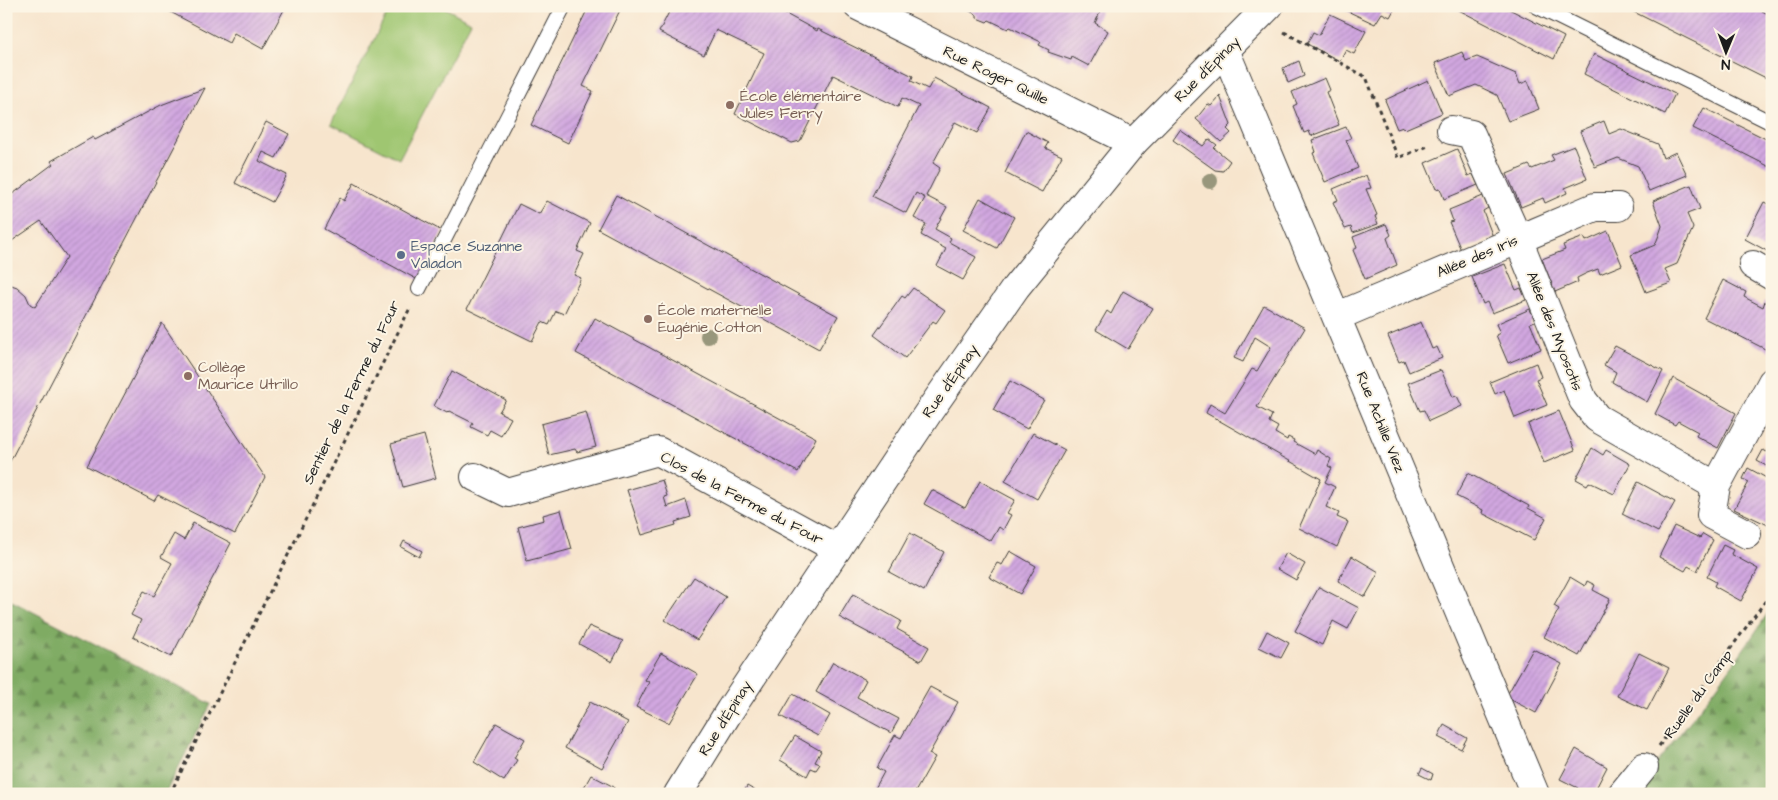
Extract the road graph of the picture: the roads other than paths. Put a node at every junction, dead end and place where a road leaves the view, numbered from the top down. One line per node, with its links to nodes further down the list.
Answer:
1 (564, 6): 11 (lane, Sentier de la Ferme du Four)
2 (858, 6): 8 (street, Rue Roger Quille)
3 (1536, 6): 6 (lane)
4 (1266, 10): 5 (street, Rue d'Épinay)
5 (1225, 50): 8 (street, Rue d'Épinay); 12 (street, Rue Achille Viez)
6 (1772, 123)
7 (1451, 130): 10 (street, Allée des Myosotis)
8 (1133, 143): 17 (street, Rue d'Épinay)
9 (1618, 207): 10 (street, Allée des Iris)
10 (1518, 239): 12 (street, Allée des Iris); 15 (street, Allée des Myosotis)
11 (419, 289)
12 (1338, 316): 20 (street, Rue Achille Viez)
13 (1772, 382): 15 (street)
14 (475, 478): 17 (street, Clos de la Ferme du Four)
15 (1716, 486): 16 (street)
16 (1747, 534)
17 (837, 549): 19 (street, Rue d'Épinay)
18 (1644, 767): 21 (street)
19 (678, 794)
20 (1535, 794)
21 (1622, 794)

